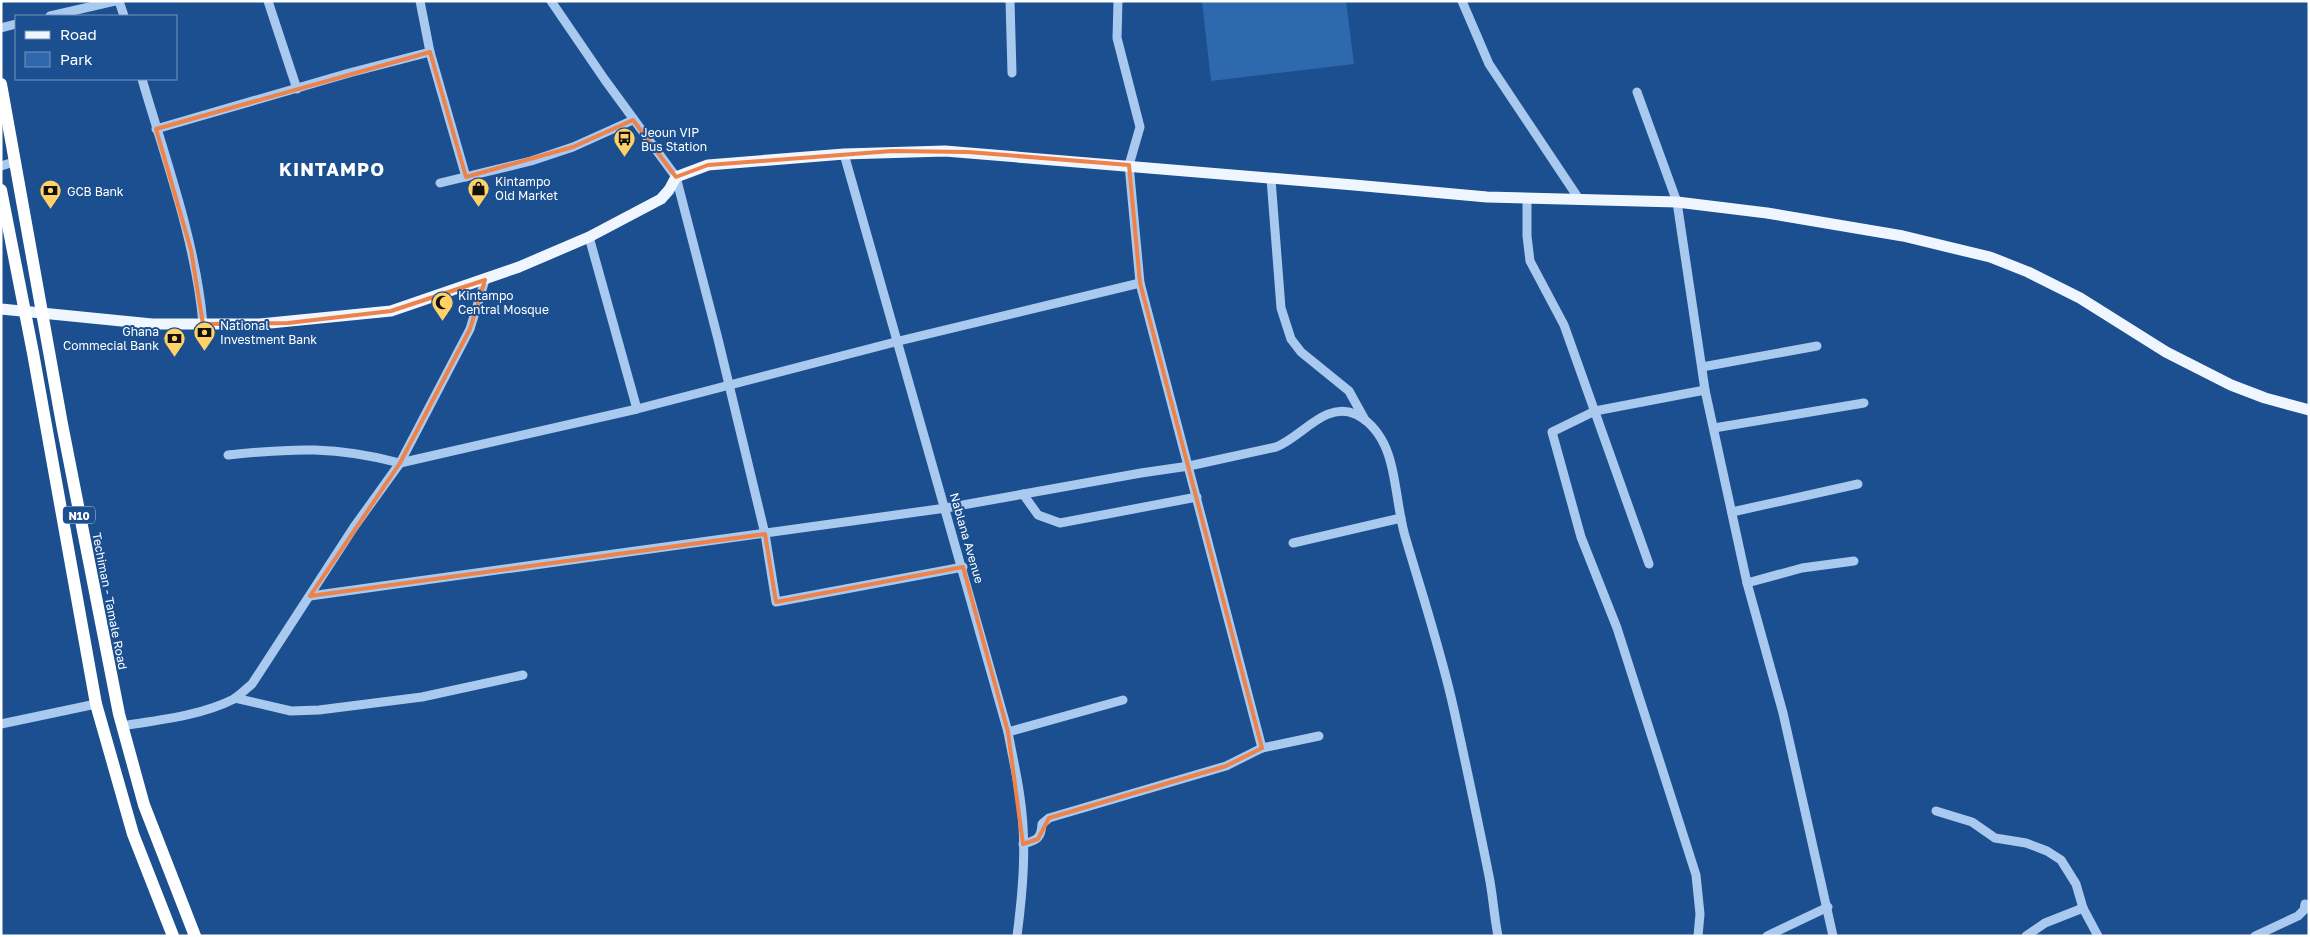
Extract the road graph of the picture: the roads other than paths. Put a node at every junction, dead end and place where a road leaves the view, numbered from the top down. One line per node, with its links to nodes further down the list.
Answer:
1 (115, 1): 9 (street)
2 (119, 1): 10 (street)
3 (268, 1): 17 (street)
4 (420, 1): 13 (street)
5 (551, 1): 20 (street)
6 (1010, 1): 14 (street)
7 (1118, 1): 24 (street)
8 (1462, 1): 32 (street)
9 (54, 15)
10 (124, 15)
11 (15, 24): 12 (street)
12 (1, 28)
13 (430, 52): 17 (street); 26 (street)
14 (1012, 73)
15 (142, 80): 21 (street)
16 (1, 84): 19 (highway, Techiman - Tamale Road / N10)
17 (297, 90): 21 (street)
18 (1637, 92): 33 (street)
19 (3, 102): 23 (highway, Techiman - Tamale Road / N10)
20 (633, 120): 26 (street); 27 (street)
21 (156, 129): 40 (street)
22 (844, 154): 24 (main road); 27 (main road); 41 (street, Nablana Avenue)
23 (14, 162): 25 (street); 39 (highway, Techiman - Tamale Road / N10)
24 (1129, 165): 28 (main road); 36 (street)
25 (1, 166)
26 (466, 177): 29 (street)
27 (676, 177): 34 (main road); 44 (street)
28 (1271, 179): 31 (main road); 50 (street)
29 (440, 184)
30 (1, 190): 38 (highway, N10)
31 (1527, 198): 32 (main road); 49 (street)
32 (1579, 199): 33 (main road)
33 (1677, 202): 43 (street); 48 (main road)
34 (589, 237): 35 (main road); 47 (street)
35 (485, 280): 40 (main road); 53 (street)
36 (1140, 283): 41 (street); 54 (street)
37 (1, 309): 38 (main road)
38 (25, 312): 39 (main road); 72 (highway, N10)
39 (43, 312): 40 (main road); 70 (highway, Techiman - Tamale Road / N10)
40 (203, 324)
41 (899, 341): 44 (street); 58 (street, Nablana Avenue)
42 (1817, 346): 43 (street)
43 (1702, 367): 45 (street)
44 (728, 384): 47 (street); 61 (street)
45 (1705, 390): 49 (street); 51 (street)
46 (1864, 402): 51 (street)
47 (638, 408): 53 (street)
48 (2309, 410)
49 (1594, 411): 64 (street); 87 (street)
50 (1365, 420): 54 (street); 60 (street)
51 (1714, 428): 59 (street)
52 (228, 455): 53 (street)
53 (400, 463): 67 (street)
54 (1189, 466): 56 (street); 57 (street)
55 (1858, 484): 59 (street)
56 (1023, 494): 57 (street); 58 (street)
57 (1197, 497): 77 (street)
58 (946, 508): 61 (street); 65 (street, Nablana Avenue)
59 (1732, 512): 66 (street)
60 (1401, 518): 62 (street); 86 (street)
61 (764, 534): 65 (street); 67 (street)
62 (1294, 543)
63 (1854, 561): 66 (street)
64 (1649, 564)
65 (963, 567): 75 (street, Nablana Avenue)
66 (1748, 583): 81 (street)
67 (310, 596): 69 (street)
68 (522, 675): 69 (street)
69 (235, 698): 74 (street)
70 (116, 700): 72 (highway); 74 (highway, Techiman - Tamale Road / N10)
71 (1124, 700): 75 (street)
72 (96, 704): 73 (street); 83 (highway, N10)
73 (1, 724)
74 (122, 726): 84 (highway, Techiman - Tamale Road / N10)
75 (1008, 732): 79 (street, Nablana Avenue)
76 (1319, 736): 77 (street)
77 (1262, 748): 79 (street)
78 (1936, 810): 82 (street)
79 (1024, 844): 85 (street, Nablana Avenue)
80 (2305, 904): 92 (street)
81 (1828, 907): 88 (street); 89 (street)
82 (2083, 908): 90 (street); 91 (street)
83 (173, 936)
84 (195, 936)
85 (1018, 936)
86 (1498, 936)
87 (1698, 936)
88 (1768, 936)
89 (1833, 936)
90 (2026, 936)
91 (2098, 936)
92 (2255, 936)

